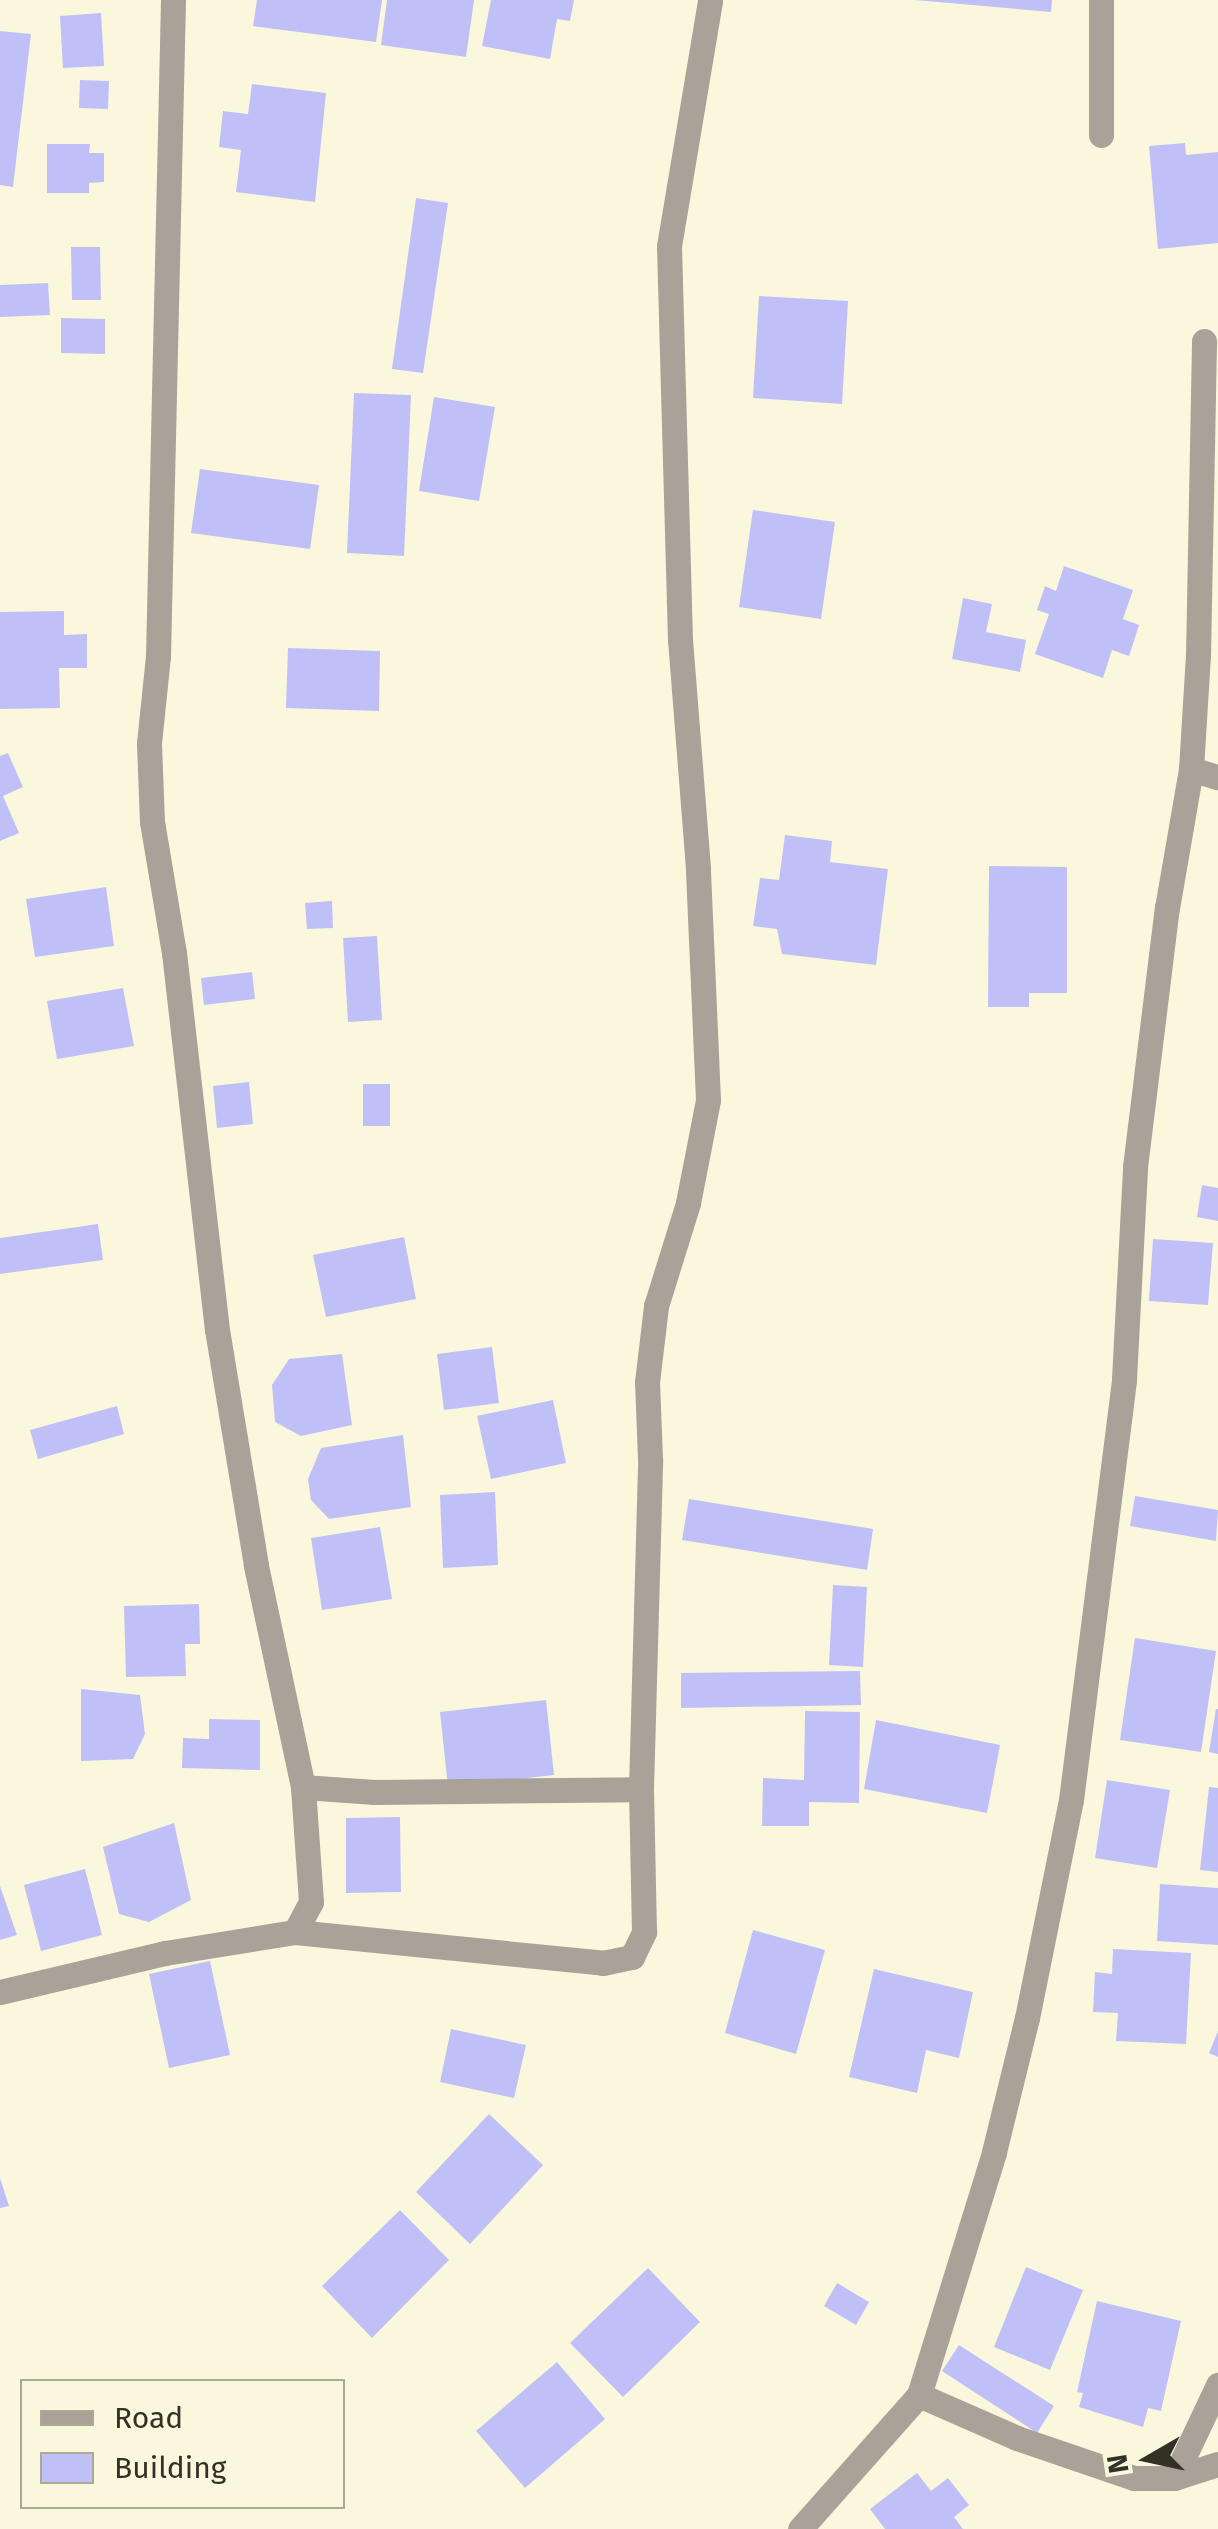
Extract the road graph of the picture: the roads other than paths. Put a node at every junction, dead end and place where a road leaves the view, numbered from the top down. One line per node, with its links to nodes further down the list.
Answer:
1 (173, 0): 8 (street)
2 (710, 0): 9 (street)
3 (1101, 0): 4 (street)
4 (1101, 135)
5 (1204, 341): 6 (street)
6 (1191, 769): 7 (street); 13 (street)
7 (1218, 777)
8 (303, 1787): 9 (street); 10 (street)
9 (641, 1789): 10 (street)
10 (295, 1932): 11 (street)
11 (0, 1992)
12 (1218, 2386): 15 (street)
13 (919, 2395): 15 (street); 16 (street)
14 (1218, 2464): 15 (street)
15 (1174, 2478)
16 (800, 2529)

